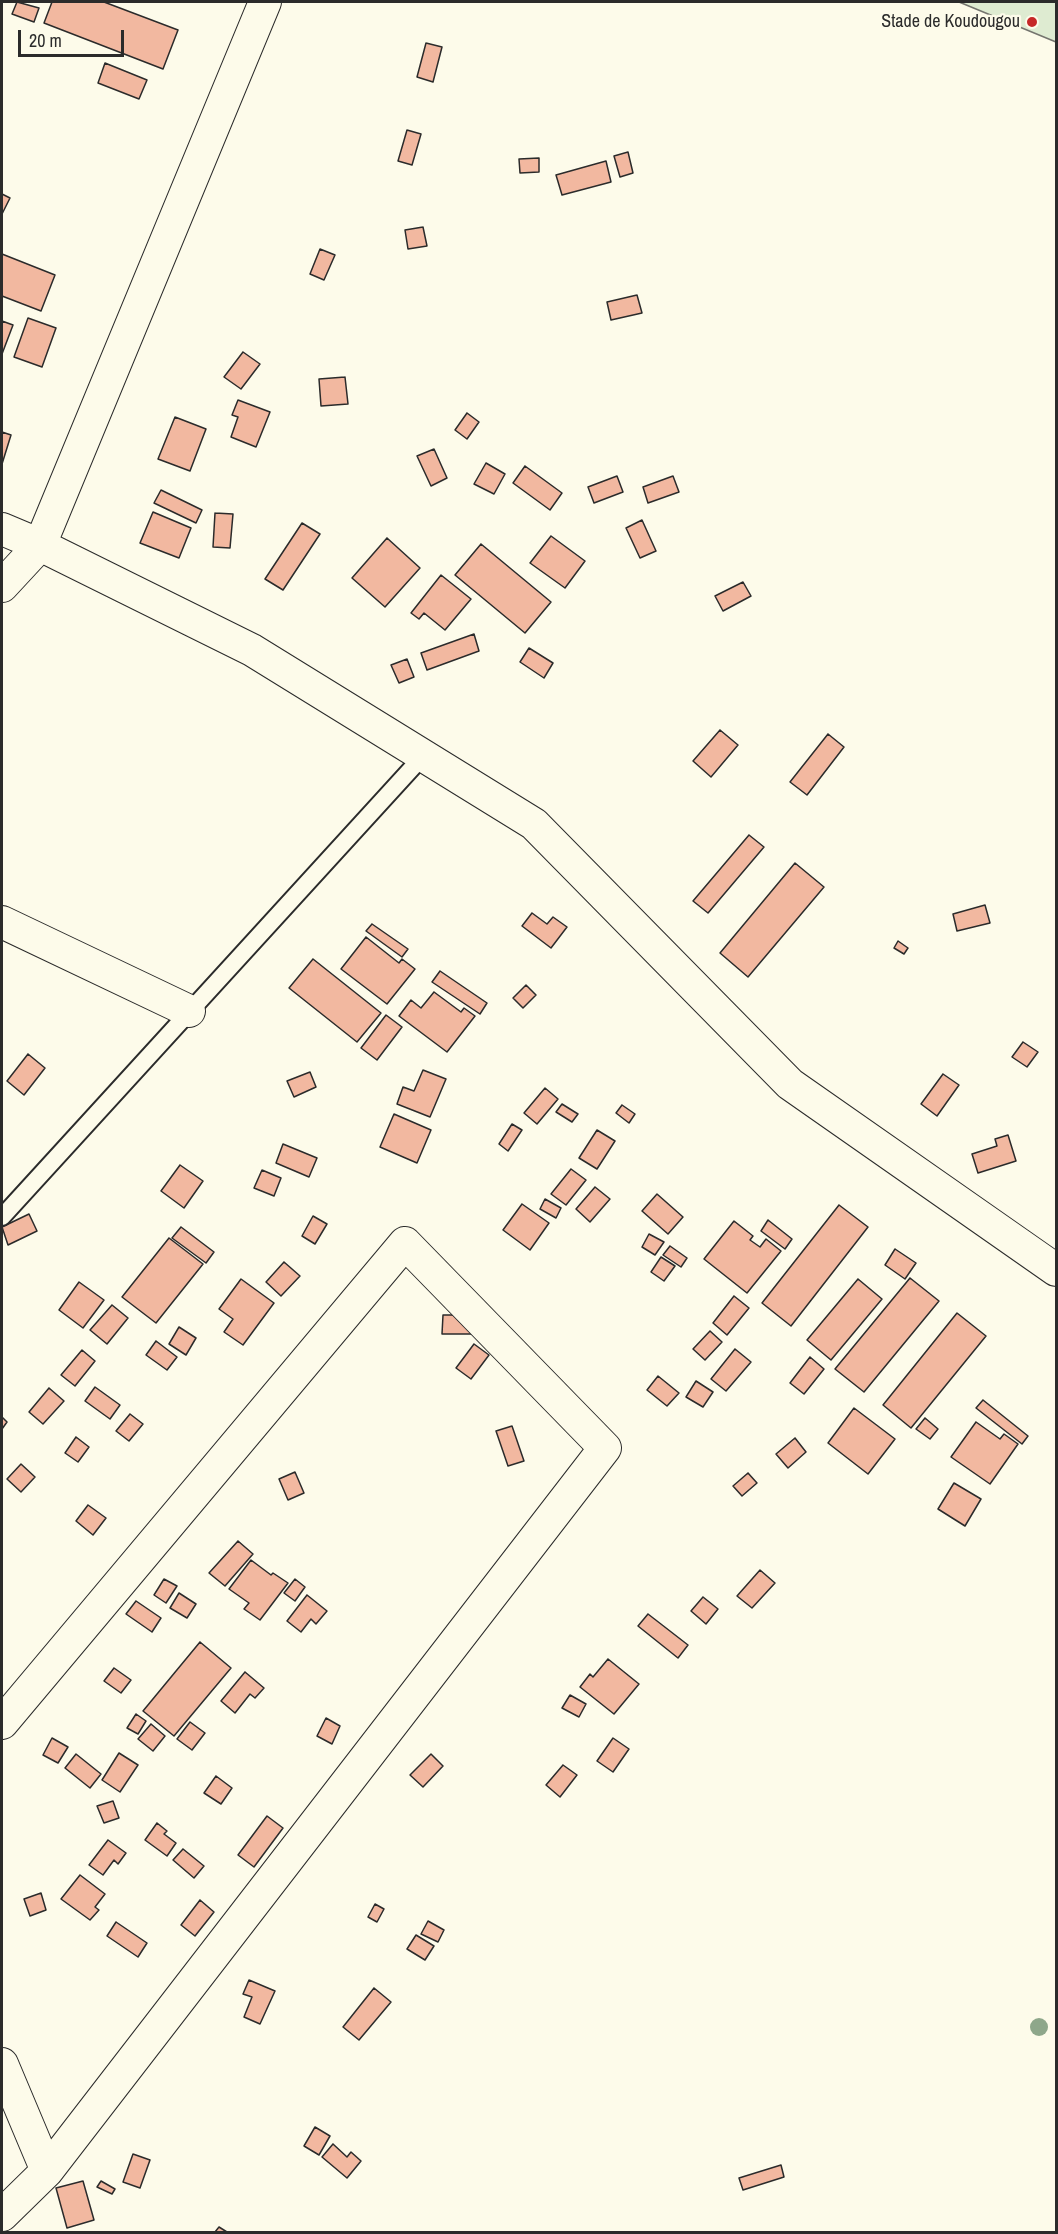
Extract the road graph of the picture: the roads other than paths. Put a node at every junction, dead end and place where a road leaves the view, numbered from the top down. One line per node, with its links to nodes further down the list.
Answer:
1 (265, 2): 3 (street)
2 (2, 529): 3 (street)
3 (40, 545): 4 (street); 5 (street)
4 (2, 586)
5 (423, 756): 7 (lane); 9 (street)
6 (2, 922): 7 (street)
7 (189, 1011): 8 (lane)
8 (2, 1217)
9 (1056, 1270)
10 (2, 1724): 12 (street)
11 (2, 2064): 12 (street)
12 (47, 2171): 13 (street)
13 (2, 2215)

